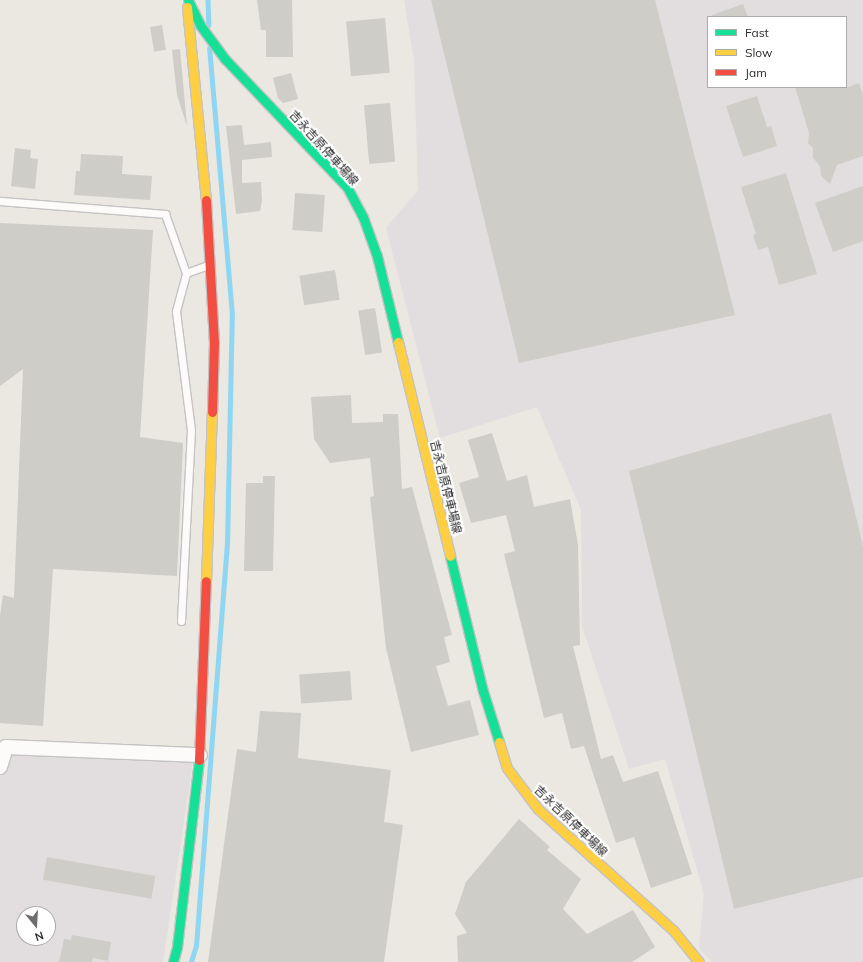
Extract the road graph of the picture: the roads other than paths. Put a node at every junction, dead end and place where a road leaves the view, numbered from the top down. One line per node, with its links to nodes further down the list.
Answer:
1 (188, 0): 3 (main road); 9 (main road, 吉永吉原停車場線)
2 (0, 201): 4 (lane)
3 (210, 264): 4 (lane); 6 (main road)
4 (186, 273): 5 (lane)
5 (180, 620)
6 (200, 755): 7 (street); 8 (main road)
7 (0, 767)
8 (173, 962)
9 (699, 962)

